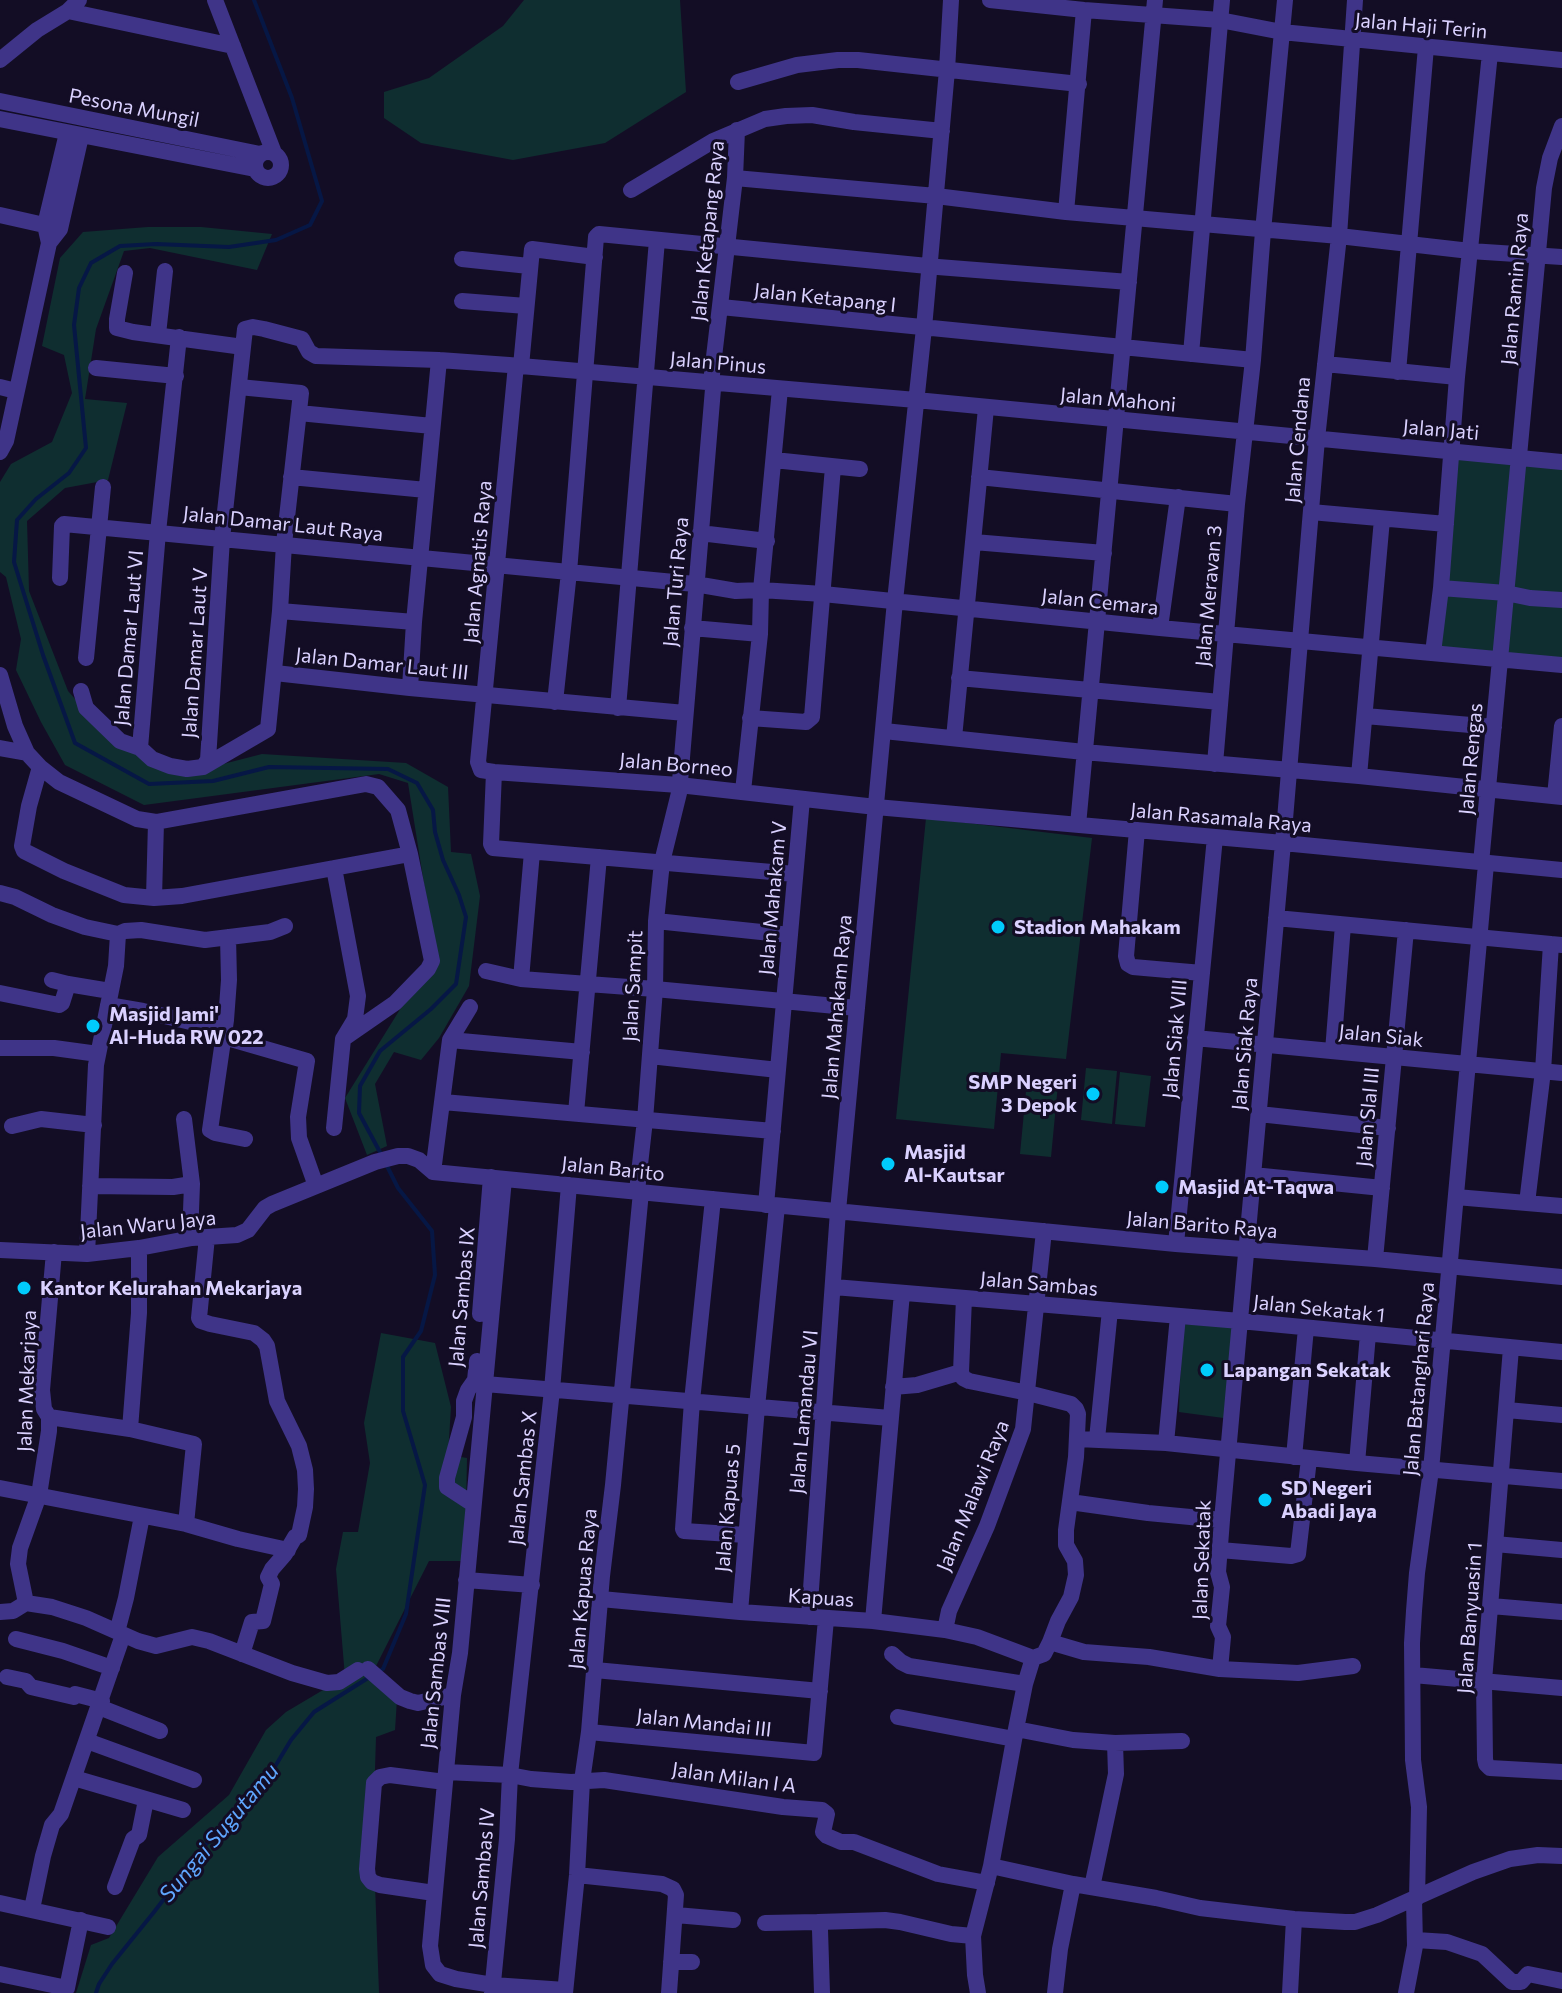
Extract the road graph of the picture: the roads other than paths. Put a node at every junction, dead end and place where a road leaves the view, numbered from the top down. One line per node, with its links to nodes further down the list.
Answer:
1 (215, 0): 13 (street)
2 (951, 0): 19 (street, Jalan Mahakam Raya)
3 (990, 0): 9 (street, Jalan Haji Terin)
4 (1222, 0): 10 (street)
5 (1285, 0): 11 (street, Jalan Meravan 3)
6 (1355, 0): 12 (street, Jalan Cendana)
7 (74, 6): 13 (street); 17 (street)
8 (1155, 7): 9 (street, Jalan Haji Terin); 10 (street, Jalan Haji Terin); 35 (street)
9 (1084, 10): 21 (street)
10 (1220, 20): 11 (street, Jalan Haji Terin); 36 (street)
11 (1282, 32): 12 (street, Jalan Haji Terin); 38 (street, Jalan Meravan 3)
12 (1351, 40): 14 (street, Jalan Haji Terin); 39 (street, Jalan Cendana)
13 (233, 46): 28 (street)
14 (1426, 47): 16 (street, Jalan Haji Terin); 41 (street)
15 (1562, 52): 18 (street)
16 (1490, 53): 18 (street, Jalan Haji Terin); 43 (street)
17 (0, 60)
18 (1562, 60)
19 (947, 70): 20 (street); 21 (street); 26 (street, Jalan Mahakam Raya)
20 (738, 82)
21 (1079, 84): 33 (street)
22 (0, 101): 28 (street, Pesona Mungil)
23 (0, 119): 27 (street, Pesona Mungil)
24 (1562, 126): 29 (street, Jalan Ramin Raya)
25 (737, 130): 26 (street); 30 (street, Jalan Ketapang Raya); 31 (street)
26 (942, 131): 32 (street, Jalan Mahakam Raya)
27 (74, 134): 28 (street, Pesona Mungil); 37 (street)
28 (263, 159)
29 (1554, 171): 44 (street, Jalan Ramin Raya)
30 (735, 178): 32 (street); 42 (street, Jalan Ketapang Raya)
31 (631, 190)
32 (936, 196): 33 (street); 49 (street, Jalan Mahakam Raya)
33 (1066, 212): 35 (street)
34 (0, 215): 37 (street)
35 (1135, 218): 36 (street); 52 (street)
36 (1203, 225): 38 (street); 61 (street)
37 (52, 227): 74 (street)
38 (1263, 231): 39 (street); 63 (street, Jalan Meravan 3)
39 (1339, 236): 41 (street); 64 (street, Jalan Cendana)
40 (657, 240): 42 (street); 45 (street); 70 (street)
41 (1407, 244): 43 (street); 68 (street)
42 (728, 245): 49 (street); 55 (street, Jalan Ketapang Raya)
43 (1470, 251): 44 (street); 71 (street)
44 (1539, 255): 46 (street); 85 (street, Jalan Ramin Raya)
45 (595, 257): 48 (street); 67 (street)
46 (1562, 257)
47 (462, 259): 48 (street)
48 (529, 266): 54 (street, Jalan Agnatis Raya)
49 (929, 266): 52 (street); 56 (street, Jalan Mahakam Raya)
50 (165, 271): 57 (street)
51 (125, 273): 57 (street)
52 (1129, 282): 60 (street)
53 (462, 301): 54 (street)
54 (526, 306): 65 (street, Jalan Agnatis Raya)
55 (721, 307): 56 (street, Jalan Ketapang I); 72 (street, Jalan Ketapang Raya)
56 (924, 328): 60 (street, Jalan Ketapang I); 76 (street, Jalan Mahakam Raya)
57 (158, 334): 58 (street)
58 (179, 337): 59 (street); 69 (street, Jalan Damar Laut VI)
59 (243, 347): 62 (street, Jalan Pinus); 73 (street, Jalan Damar Laut V)
60 (1123, 347): 61 (street, Jalan Ketapang I); 79 (street)
61 (1191, 354): 63 (street, Jalan Ketapang I)
62 (439, 360): 65 (street, Jalan Pinus); 80 (street)
63 (1253, 360): 81 (street, Jalan Meravan 3)
64 (1325, 364): 68 (street); 82 (street, Jalan Cendana)
65 (518, 366): 67 (street, Jalan Pinus); 109 (street, Jalan Agnatis Raya)
66 (96, 368): 69 (street)
67 (586, 372): 70 (street, Jalan Pinus); 110 (street)
68 (1398, 372): 71 (street)
69 (176, 376): 101 (street, Jalan Damar Laut VI)
70 (647, 377): 72 (street, Jalan Pinus); 112 (street)
71 (1457, 377): 83 (street)
72 (712, 383): 75 (street, Jalan Pinus); 102 (street, Jalan Turi Raya)
73 (239, 387): 78 (street); 103 (street, Jalan Damar Laut V)
74 (8, 389): 84 (street)
75 (780, 389): 76 (street, Jalan Pinus); 86 (street)
76 (916, 400): 77 (street, Jalan Mahoni); 119 (street, Jalan Mahakam Raya)
77 (986, 408): 79 (street, Jalan Mahoni); 91 (street)
78 (299, 413): 80 (street); 90 (street)
79 (1117, 420): 81 (street, Jalan Mahoni); 94 (street)
80 (432, 426): 93 (street)
81 (1245, 432): 82 (street, Jalan Mahoni); 96 (street, Jalan Meravan 3)
82 (1317, 439): 83 (street, Jalan Jati); 97 (street, Jalan Cendana)
83 (1451, 451): 85 (street, Jalan Jati); 99 (street)
84 (0, 452)
85 (1520, 458): 87 (street, Jalan Jati); 116 (street, Jalan Ramin Raya)
86 (774, 460): 88 (street); 104 (street)
87 (1562, 462)
88 (833, 467): 89 (street); 117 (street)
89 (860, 469)
90 (291, 477): 93 (street); 106 (street)
91 (979, 477): 94 (street); 105 (street)
92 (103, 487): 100 (street)
93 (426, 490): 108 (street)
94 (1109, 490): 95 (street); 107 (street)
95 (1178, 497): 96 (street); 125 (street)
96 (1237, 504): 127 (street, Jalan Meravan 3)
97 (1311, 512): 98 (street); 128 (street, Jalan Cendana)
98 (1382, 519): 99 (street); 129 (street)
99 (1446, 524): 114 (street)
100 (99, 527): 101 (street, Jalan Damar Laut Raya); 111 (street, Jalan Damar Laut Raya); 131 (street)
101 (158, 532): 103 (street, Jalan Damar Laut Raya); 152 (street, Jalan Damar Laut VI)
102 (700, 533): 104 (street); 113 (street, Jalan Turi Raya)
103 (222, 539): 106 (street, Jalan Damar Laut Raya); 158 (street, Jalan Damar Laut V)
104 (767, 541): 115 (street)
105 (974, 542): 107 (street); 120 (street)
106 (284, 544): 108 (street, Jalan Damar Laut Raya); 121 (street)
107 (1104, 553): 122 (street)
108 (421, 558): 109 (street, Jalan Damar Laut Raya); 123 (street)
109 (497, 566): 110 (street, Jalan Damar Laut Raya); 140 (street, Jalan Agnatis Raya)
110 (569, 572): 112 (street, Jalan Damar Laut Raya); 141 (street)
111 (60, 578)
112 (630, 578): 113 (street, Jalan Damar Laut Raya); 143 (street)
113 (695, 584): 115 (street, Jalan Cemara); 124 (street, Jalan Turi Raya)
114 (1441, 588): 116 (street); 130 (street)
115 (761, 590): 117 (street, Jalan Cemara); 126 (street)
116 (1506, 593): 118 (street); 132 (street, Jalan Rengas)
117 (823, 594): 119 (street, Jalan Cemara); 146 (street)
118 (1562, 600)
119 (895, 601): 120 (street, Jalan Cemara); 149 (street, Jalan Mahakam Raya)
120 (966, 608): 122 (street, Jalan Cemara); 136 (street)
121 (280, 611): 123 (street); 134 (street)
122 (1096, 621): 125 (street, Jalan Cemara); 138 (street)
123 (414, 622): 137 (street)
124 (692, 628): 126 (street); 144 (street, Jalan Turi Raya)
125 (1160, 628): 127 (street, Jalan Cemara)
126 (760, 634): 146 (street)
127 (1226, 634): 128 (street, Jalan Cemara); 142 (street, Jalan Meravan 3)
128 (1300, 641): 129 (street, Jalan Cemara); 159 (street, Jalan Cendana)
129 (1370, 647): 130 (street, Jalan Cemara); 145 (street)
130 (1433, 653): 132 (street, Jalan Cemara)
131 (86, 658)
132 (1500, 659): 133 (street, Jalan Cemara); 148 (street, Jalan Rengas)
133 (1562, 665)
134 (275, 673): 137 (street, Jalan Damar Laut III); 158 (street)
135 (0, 675): 154 (street)
136 (959, 678): 138 (street); 150 (street)
137 (410, 688): 140 (street, Jalan Damar Laut III)
138 (1089, 689): 142 (street); 153 (street)
139 (81, 691): 152 (street)
140 (485, 694): 141 (street, Jalan Damar Laut III); 155 (street, Jalan Agnatis Raya)
141 (555, 702): 143 (street, Jalan Damar Laut III)
142 (1220, 702): 156 (street, Jalan Meravan 3)
143 (618, 708): 144 (street, Jalan Damar Laut III)
144 (685, 713): 162 (street, Jalan Turi Raya)
145 (1365, 716): 148 (street); 161 (street)
146 (750, 718): 164 (street)
147 (1562, 726): 165 (street)
148 (1494, 727): 163 (street, Jalan Rengas)
149 (884, 731): 150 (street); 167 (street, Jalan Mahakam Raya)
150 (954, 738): 153 (street)
151 (0, 748): 154 (street)
152 (140, 748): 158 (street)
153 (1084, 752): 156 (street); 169 (street)
154 (27, 753): 157 (street)
155 (478, 762): 160 (street, Jalan Borneo)
156 (1215, 764): 159 (street)
157 (40, 767): 168 (street); 182 (street)
158 (203, 767)
159 (1289, 770): 161 (street); 172 (street, Jalan Cendana)
160 (494, 772): 162 (street, Jalan Borneo); 173 (street)
161 (1359, 776): 163 (street)
162 (679, 785): 164 (street, Jalan Borneo); 176 (street, Jalan Sampit)
163 (1488, 790): 165 (street); 177 (street, Jalan Rengas)
164 (743, 791): 166 (street, Jalan Borneo)
165 (1559, 797)
166 (802, 799): 167 (street, Jalan Borneo); 180 (street, Jalan Mahakam V)
167 (876, 807): 169 (street, Jalan Rasamala Raya); 204 (street, Jalan Mahakam Raya)
168 (156, 822): 174 (street); 182 (street)
169 (1078, 825): 170 (street, Jalan Rasamala Raya)
170 (1137, 830): 171 (street, Jalan Rasamala Raya); 194 (street)
171 (1215, 837): 172 (street, Jalan Rasamala Raya); 194 (street, Jalan Siak VIII)
172 (1283, 843): 177 (street, Jalan Rasamala Raya); 183 (street, Jalan Siak Raya)
173 (532, 852): 175 (street); 195 (street)
174 (410, 854): 178 (street); 201 (street)
175 (599, 857): 176 (street); 196 (street)
176 (662, 862): 180 (street); 184 (street, Jalan Sampit)
177 (1483, 864): 179 (street, Jalan Rasamala Raya); 191 (street, Jalan Batanghari Raya)
178 (334, 868): 182 (street); 202 (street)
179 (1562, 870)
180 (795, 874): 189 (street, Jalan Mahakam V)
181 (0, 893): 188 (street)
182 (154, 898)
183 (1276, 918): 185 (street); 209 (street, Jalan Siak Raya)
184 (656, 921): 189 (street); 197 (street, Jalan Sampit)
185 (1343, 925): 187 (street); 211 (street)
186 (285, 926): 190 (street)
187 (1406, 930): 191 (street); 215 (street, Jalan Slal III)
188 (118, 934): 190 (street); 199 (street)
189 (790, 935): 200 (street, Jalan Mahakam V)
190 (228, 937): 205 (street)
191 (1478, 937): 192 (street); 216 (street, Jalan Batanghari Raya)
192 (1556, 944): 218 (street)
193 (486, 971): 195 (street)
194 (1202, 973): 206 (street, Jalan Siak VIII)
195 (521, 979): 196 (street)
196 (587, 985): 197 (street); 212 (street)
197 (655, 989): 200 (street); 214 (street, Jalan Sampit)
198 (0, 993): 199 (street)
199 (109, 998): 205 (street); 213 (street)
200 (784, 1002): 204 (street); 217 (street, Jalan Mahakam V)
201 (395, 1003): 202 (street); 207 (street)
202 (357, 1006): 207 (street)
203 (470, 1007): 208 (street)
204 (857, 1008): 246 (street, Jalan Mahakam Raya)
205 (224, 1034): 230 (street); 238 (street)
206 (1195, 1038): 209 (street, Jalan Siak); 250 (street, Jalan Siak VIII)
207 (343, 1039): 227 (street)
208 (450, 1040): 212 (street); 220 (street)
209 (1265, 1044): 211 (street, Jalan Siak); 222 (street, Jalan Siak Raya)
210 (0, 1048): 213 (street)
211 (1333, 1051): 215 (street, Jalan Siak)
212 (582, 1052): 221 (street)
213 (98, 1054): 225 (street)
214 (650, 1056): 217 (street); 224 (street, Jalan Sampit)
215 (1394, 1057): 216 (street, Jalan Siak); 228 (street, Jalan Slal III)
216 (1468, 1064): 218 (street, Jalan Siak); 241 (street, Jalan Batanghari Raya)
217 (778, 1070): 229 (street, Jalan Mahakam V)
218 (1543, 1071): 219 (street, Jalan Siak); 243 (street)
219 (1562, 1073)
220 (443, 1102): 221 (street); 232 (street)
221 (576, 1113): 224 (street)
222 (1259, 1114): 228 (street); 233 (street, Jalan Siak Raya)
223 (184, 1119): 235 (street)
224 (645, 1120): 229 (street); 240 (street, Jalan Sampit)
225 (94, 1125): 226 (street); 237 (street)
226 (12, 1126)
227 (334, 1128)
228 (1388, 1128): 239 (street, Jalan Slal III)
229 (773, 1131): 244 (street, Jalan Mahakam V)
230 (245, 1139)
231 (382, 1160): 232 (street, Jalan Barito); 238 (street, Jalan Waru Jaya)
232 (433, 1172): 234 (street, Jalan Barito)
233 (1253, 1175): 239 (street); 252 (street, Jalan Siak Raya)
234 (498, 1178): 236 (street, Jalan Barito); 272 (street, Jalan Sambas VIII); 297 (street, Jalan Sambas IX)
235 (192, 1184): 237 (street); 249 (street)
236 (569, 1185): 240 (street, Jalan Barito); 274 (street, Jalan Sambas X)
237 (90, 1186): 255 (street)
238 (316, 1186): 248 (street, Jalan Waru Jaya)
239 (1382, 1188): 256 (street, Jalan Slal III)
240 (639, 1191): 242 (street, Jalan Barito); 276 (street, Jalan Kapuas Raya)
241 (1456, 1197): 243 (street); 257 (street, Jalan Batanghari Raya)
242 (713, 1199): 244 (street, Jalan Barito); 277 (street)
243 (1527, 1203): 245 (street)
244 (771, 1205): 246 (street, Jalan Barito); 278 (street, Jalan Kapuas 5)
245 (1562, 1206)
246 (838, 1211): 247 (street, Jalan Barito Raya); 259 (street, Jalan Lamandau VI)
247 (1044, 1231): 250 (street, Jalan Barito Raya); 262 (street, Jalan Malawi Raya)
248 (207, 1237): 249 (street, Jalan Waru Jaya); 303 (street)
249 (190, 1238): 251 (street, Jalan Waru Jaya)
250 (1176, 1244): 252 (street, Jalan Barito Raya)
251 (139, 1248): 255 (street, Jalan Waru Jaya); 284 (street)
252 (1247, 1249): 256 (street, Jalan Barito Raya); 265 (street, Jalan Sekatak)
253 (0, 1250): 254 (street, Jalan Waru Jaya)
254 (54, 1252): 255 (street, Jalan Waru Jaya); 282 (street, Jalan Mekarjaya)
255 (87, 1254)
256 (1375, 1259): 257 (street, Jalan Barito Raya)
257 (1449, 1266): 258 (street, Jalan Barito Raya); 268 (street, Jalan Batanghari Raya)
258 (1562, 1277)
259 (834, 1287): 260 (street, Jalan Sambas); 280 (street, Jalan Lamandau VI)
260 (902, 1293): 261 (street, Jalan Sambas); 273 (street)
261 (964, 1298): 262 (street, Jalan Sambas); 271 (street)
262 (1037, 1304): 263 (street, Jalan Sambas); 275 (street, Jalan Malawi Raya)
263 (1110, 1310): 264 (street, Jalan Sambas); 286 (street)
264 (1178, 1316): 265 (street, Jalan Sambas); 287 (street)
265 (1240, 1321): 266 (street, Jalan Sekatak 1); 288 (street, Jalan Sekatak)
266 (1306, 1328): 267 (street, Jalan Sekatak 1); 289 (street)
267 (1368, 1334): 268 (street, Jalan Sekatak 1); 290 (street)
268 (1443, 1342): 269 (street, Jalan Sekatak 1); 291 (street, Jalan Batanghari Raya)
269 (1511, 1348): 270 (street, Jalan Sekatak 1); 279 (street, Jalan Banyuasin 1)
270 (1562, 1352)
271 (961, 1372): 273 (street); 275 (street)
272 (485, 1384): 274 (street); 297 (street, Jalan Sambas VIII)
273 (893, 1387): 283 (street)
274 (552, 1390): 276 (street); 307 (street, Jalan Sambas X)
275 (1028, 1393): 285 (street); 317 (street, Jalan Malawi Raya)
276 (620, 1394): 277 (street); 308 (street, Jalan Kapuas Raya)
277 (692, 1401): 278 (street); 301 (street)
278 (757, 1407): 280 (street); 301 (street, Jalan Kapuas 5)
279 (1507, 1410): 281 (street); 292 (street, Jalan Banyuasin 1)
280 (823, 1413): 283 (street); 314 (street, Jalan Lamandau VI)
281 (1562, 1415)
282 (49, 1417): 284 (street); 295 (street, Jalan Mekarjaya)
283 (890, 1418): 316 (street)
284 (130, 1429): 300 (street)
285 (1077, 1439): 286 (street); 296 (street)
286 (1097, 1439): 287 (street)
287 (1166, 1443): 288 (street)
288 (1229, 1450): 289 (street); 299 (street, Jalan Sekatak)
289 (1302, 1458): 290 (street); 304 (street)
290 (1357, 1463): 291 (street)
291 (1431, 1470): 292 (street); 328 (street, Jalan Batanghari Raya)
292 (1501, 1476): 293 (street); 302 (street, Jalan Banyuasin 1)
293 (1562, 1481)
294 (0, 1488): 295 (street)
295 (39, 1495): 298 (street); 309 (street, Jalan Mekarjaya)
296 (1070, 1502): 299 (street); 320 (street)
297 (473, 1504): 306 (street, Jalan Sambas VIII)
298 (142, 1516): 300 (street); 318 (street)
299 (1222, 1520): 304 (street, Jalan Sekatak)
300 (186, 1524): 303 (street)
301 (746, 1535): 312 (street, Jalan Kapuas 5)
302 (1495, 1544): 305 (street); 310 (street, Jalan Banyuasin 1)
303 (288, 1550): 321 (street)
304 (1220, 1550): 326 (street, Jalan Sekatak)
305 (1562, 1550)
306 (466, 1580): 307 (street); 334 (street, Jalan Sambas VIII)
307 (532, 1585): 344 (street, Jalan Sambas X)
308 (601, 1599): 312 (street, Kapuas); 327 (street, Jalan Kapuas Raya)
309 (26, 1603): 311 (street); 318 (street)
310 (1491, 1606): 313 (street); 330 (street, Jalan Banyuasin 1)
311 (0, 1612)
312 (740, 1612): 314 (street, Kapuas)
313 (1562, 1612)
314 (809, 1617): 315 (street, Kapuas)
315 (826, 1619): 316 (street, Kapuas); 333 (street)
316 (873, 1621): 317 (street, Kapuas)
317 (945, 1630): 323 (street, Kapuas)
318 (120, 1634): 321 (street); 325 (street)
319 (16, 1639): 325 (street)
320 (1050, 1642): 323 (street); 326 (street)
321 (242, 1654): 334 (street)
322 (892, 1654): 331 (street)
323 (1033, 1658): 331 (street)
324 (1353, 1666): 326 (street)
325 (112, 1668): 335 (street)
326 (1220, 1669)
327 (595, 1670): 333 (street); 338 (street, Jalan Kapuas Raya)
328 (1413, 1675): 330 (street); 359 (street, Jalan Batanghari Raya)
329 (7, 1677): 335 (street)
330 (1484, 1681): 332 (street); 343 (street, Jalan Banyuasin 1)
331 (1025, 1684): 339 (street)
332 (1562, 1688)
333 (820, 1691): 338 (street, Jalan Mandai III)
334 (453, 1695): 345 (street, Jalan Sambas VIII)
335 (101, 1704): 337 (street); 340 (street)
336 (898, 1717): 339 (street)
337 (160, 1731)
338 (589, 1732): 348 (street, Jalan Kapuas Raya)
339 (1015, 1734): 342 (street); 352 (street)
340 (87, 1741): 346 (street); 347 (street)
341 (1182, 1741): 342 (street)
342 (1115, 1743): 357 (street)
343 (1562, 1772)
344 (510, 1775): 345 (street); 348 (street); 375 (street, Jalan Sambas IV)
345 (445, 1777): 358 (street, Jalan Sambas VIII); 358 (street)
346 (74, 1778): 349 (street); 361 (street)
347 (194, 1780)
348 (582, 1781): 353 (street, Jalan Kapuas Raya); 354 (street, Jalan Milan I A)
349 (146, 1800): 350 (street); 356 (street)
350 (183, 1810)
351 (1562, 1856): 359 (street)
352 (991, 1866): 354 (street); 355 (street)
353 (577, 1875): 362 (street); 376 (street, Jalan Kapuas Raya)
354 (987, 1883): 369 (street)
355 (1073, 1884): 357 (street); 380 (street)
356 (115, 1887)
357 (1092, 1887): 363 (street)
358 (434, 1893): 375 (street, Jalan Sambas VIII)
359 (1416, 1898): 363 (street); 370 (street, Jalan Batanghari Raya)
360 (0, 1903): 361 (street)
361 (32, 1909): 364 (street)
362 (676, 1915): 365 (street); 371 (street)
363 (1294, 1919): 381 (street)
364 (81, 1920): 368 (street); 373 (street)
365 (733, 1920)
366 (818, 1922): 367 (street); 369 (street); 378 (street)
367 (765, 1923)
368 (108, 1927)
369 (973, 1936): 379 (street)
370 (1416, 1940): 374 (street); 382 (street, Jalan Batanghari Raya)
371 (671, 1962): 372 (street); 377 (street)
372 (692, 1962)
373 (0, 1974)
374 (1562, 1981)
375 (492, 1989): 376 (street)
376 (565, 1992)
377 (669, 1993)
378 (822, 1993)
379 (978, 1993)
380 (1055, 1993)
381 (1290, 1993)
382 (1406, 1993)

